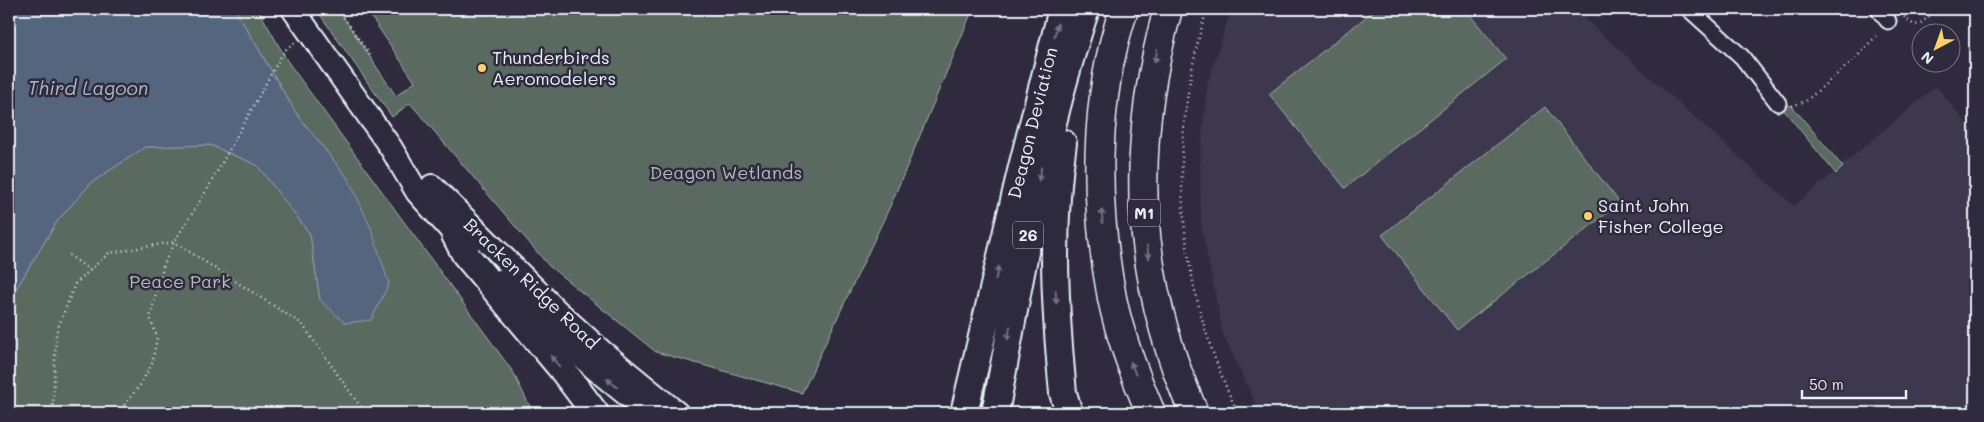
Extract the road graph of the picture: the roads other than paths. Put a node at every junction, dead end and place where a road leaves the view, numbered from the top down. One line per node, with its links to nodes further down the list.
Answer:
1 (293, 9): 11 (main road, Bracken Ridge Road)
2 (1062, 9): 16 (highway, Deagon Deviation / 26, one-way to 2)
3 (1086, 9): 9 (highway, Deagon Deviation / 26)
4 (1168, 9): 20 (highway, M1, one-way to 20)
5 (1688, 9): 10 (street)
6 (1878, 9): 8 (street)
7 (1122, 14): 19 (highway, M1, one-way to 7)
8 (1888, 21)
9 (1069, 58): 17 (highway, Deagon Deviation / 26, one-way to 17); 18 (highway, one-way to 18)
10 (1778, 103)
11 (391, 148): 12 (main road, Bracken Ridge Road); 15 (main road, Bracken Ridge Road)
12 (455, 235): 13 (highway, one-way to 12); 14 (main road, Bracken Ridge Road, one-way to 12)
13 (595, 413)
14 (649, 413)
15 (677, 413)
16 (964, 413)
17 (995, 413)
18 (1069, 413)
19 (1151, 413)
20 (1194, 413)

